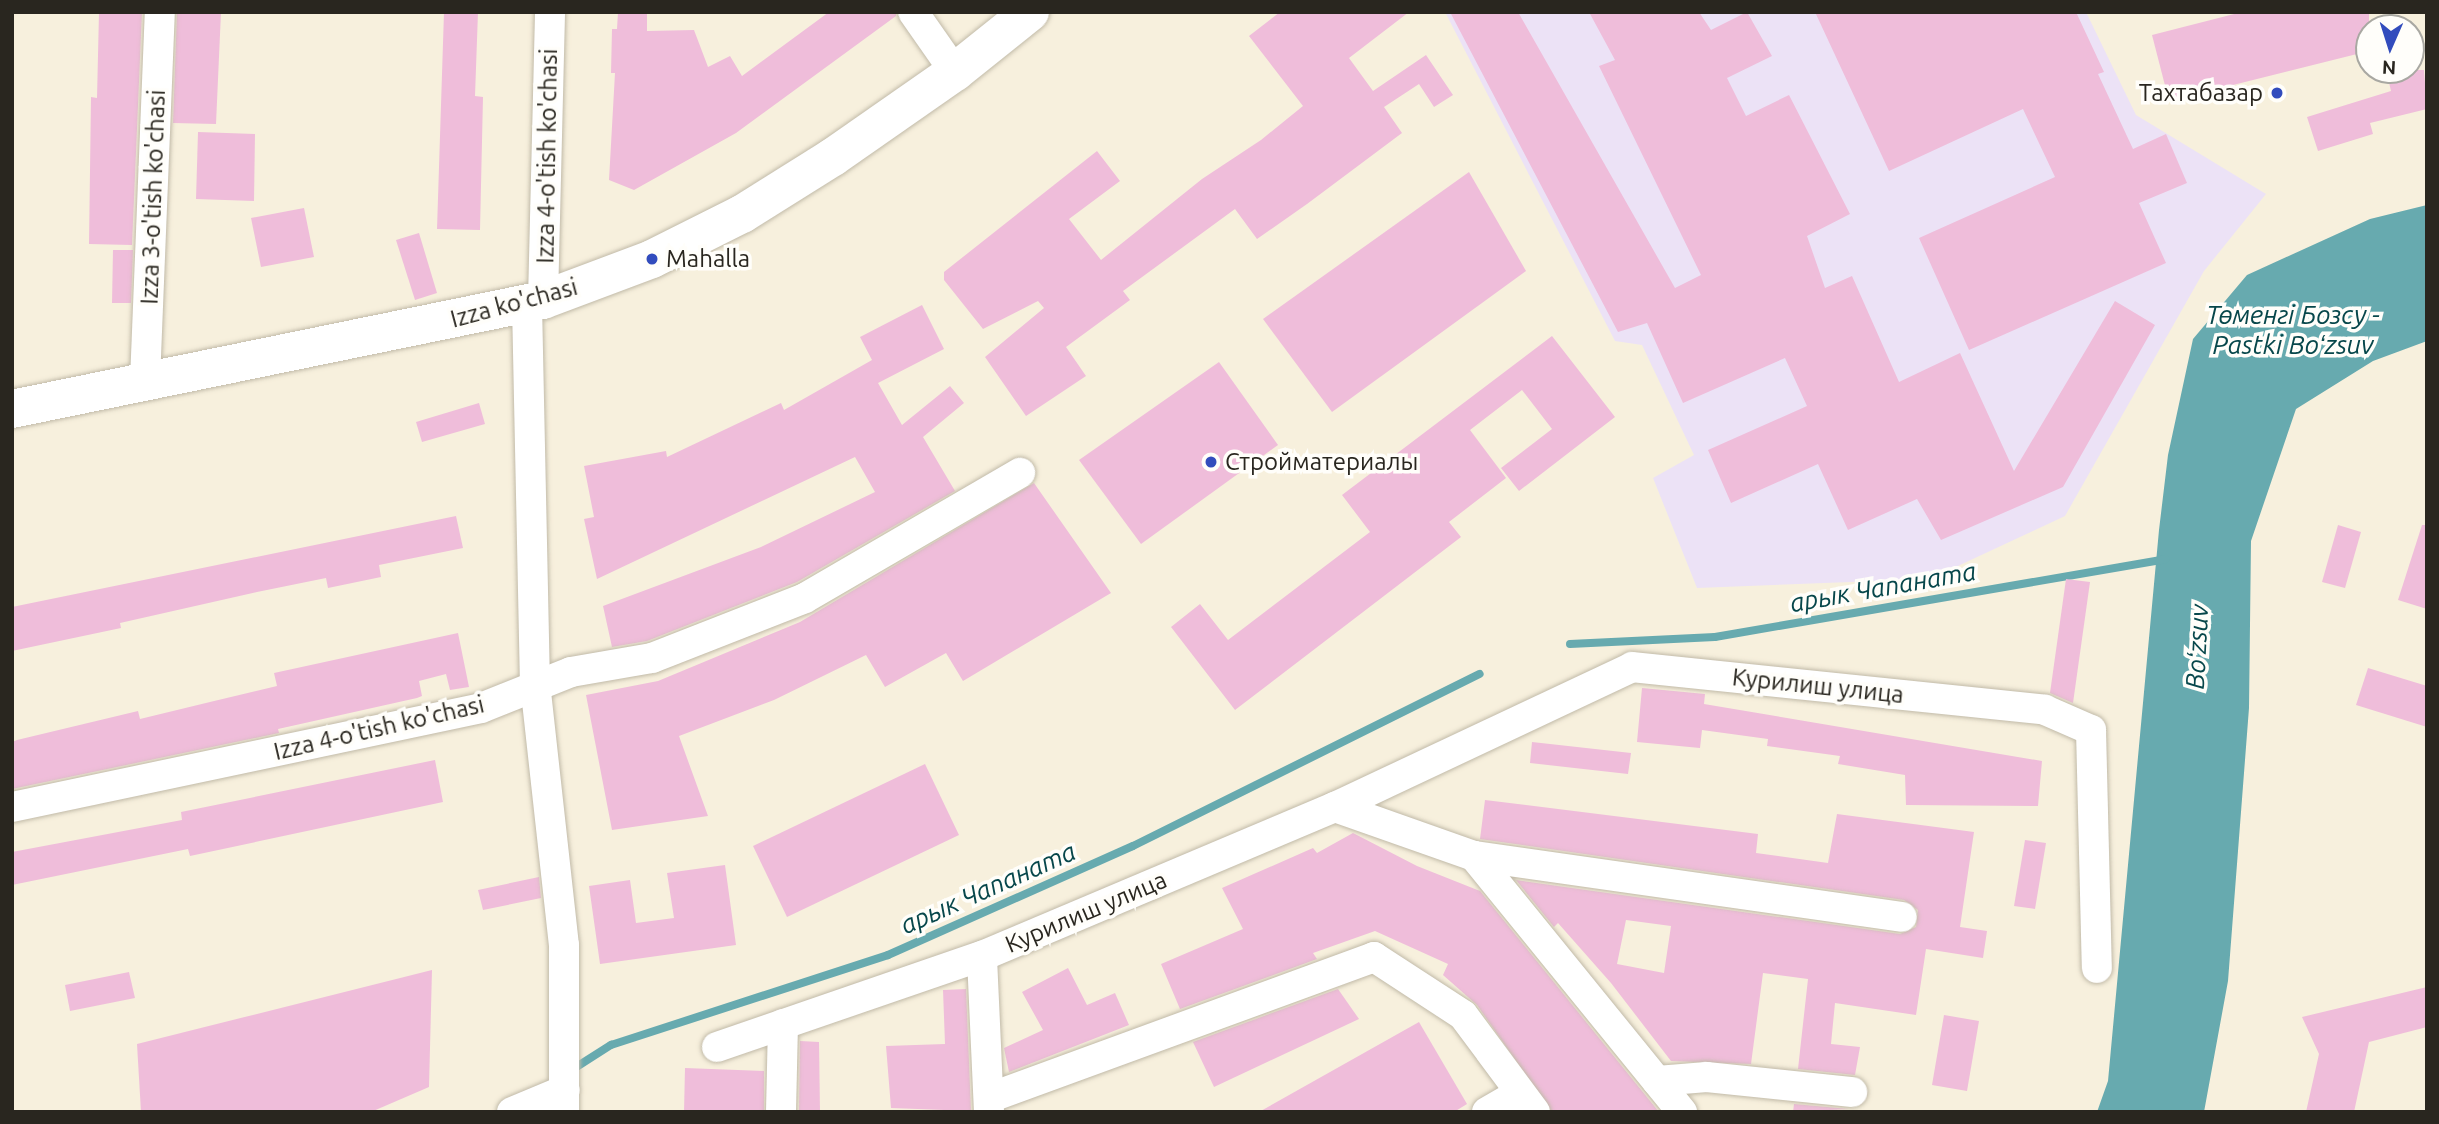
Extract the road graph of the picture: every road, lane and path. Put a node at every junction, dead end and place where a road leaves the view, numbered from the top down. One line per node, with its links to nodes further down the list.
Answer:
1 (160, 12): 7 (street, Izza 3-o'tish ko'chasi)
2 (550, 12): 6 (street, Izza 4-o'tish ko'chasi)
3 (913, 12): 5 (street)
4 (1030, 12): 5 (main road, Izza ko'chasi)
5 (955, 72): 6 (main road, Izza ko'chasi)
6 (535, 302): 7 (main road, Izza ko'chasi); 10 (street, Izza 4-o'tish ko'chasi)
7 (145, 381): 8 (main road, Izza ko'chasi)
8 (12, 410)
9 (1020, 473): 10 (street)
10 (535, 683): 11 (street, Izza 4-o'tish ko'chasi); 21 (street)
11 (12, 807)
12 (1335, 807): 13 (street); 15 (street, Курилиш улица); 16 (street, Курилиш улица)
13 (1474, 856): 14 (street); 19 (street)
14 (1902, 917)
15 (982, 956): 17 (street); 23 (street, Курилиш улица)
16 (2097, 968)
17 (783, 1024): 18 (street); 25 (street)
18 (717, 1047)
19 (1657, 1081): 20 (street); 27 (street)
20 (1852, 1092)
21 (565, 1095): 24 (street)
22 (1528, 1102): 23 (street); 26 (street)
23 (989, 1105)
24 (512, 1112)
25 (781, 1112)
26 (1487, 1112)
27 (1682, 1112)

